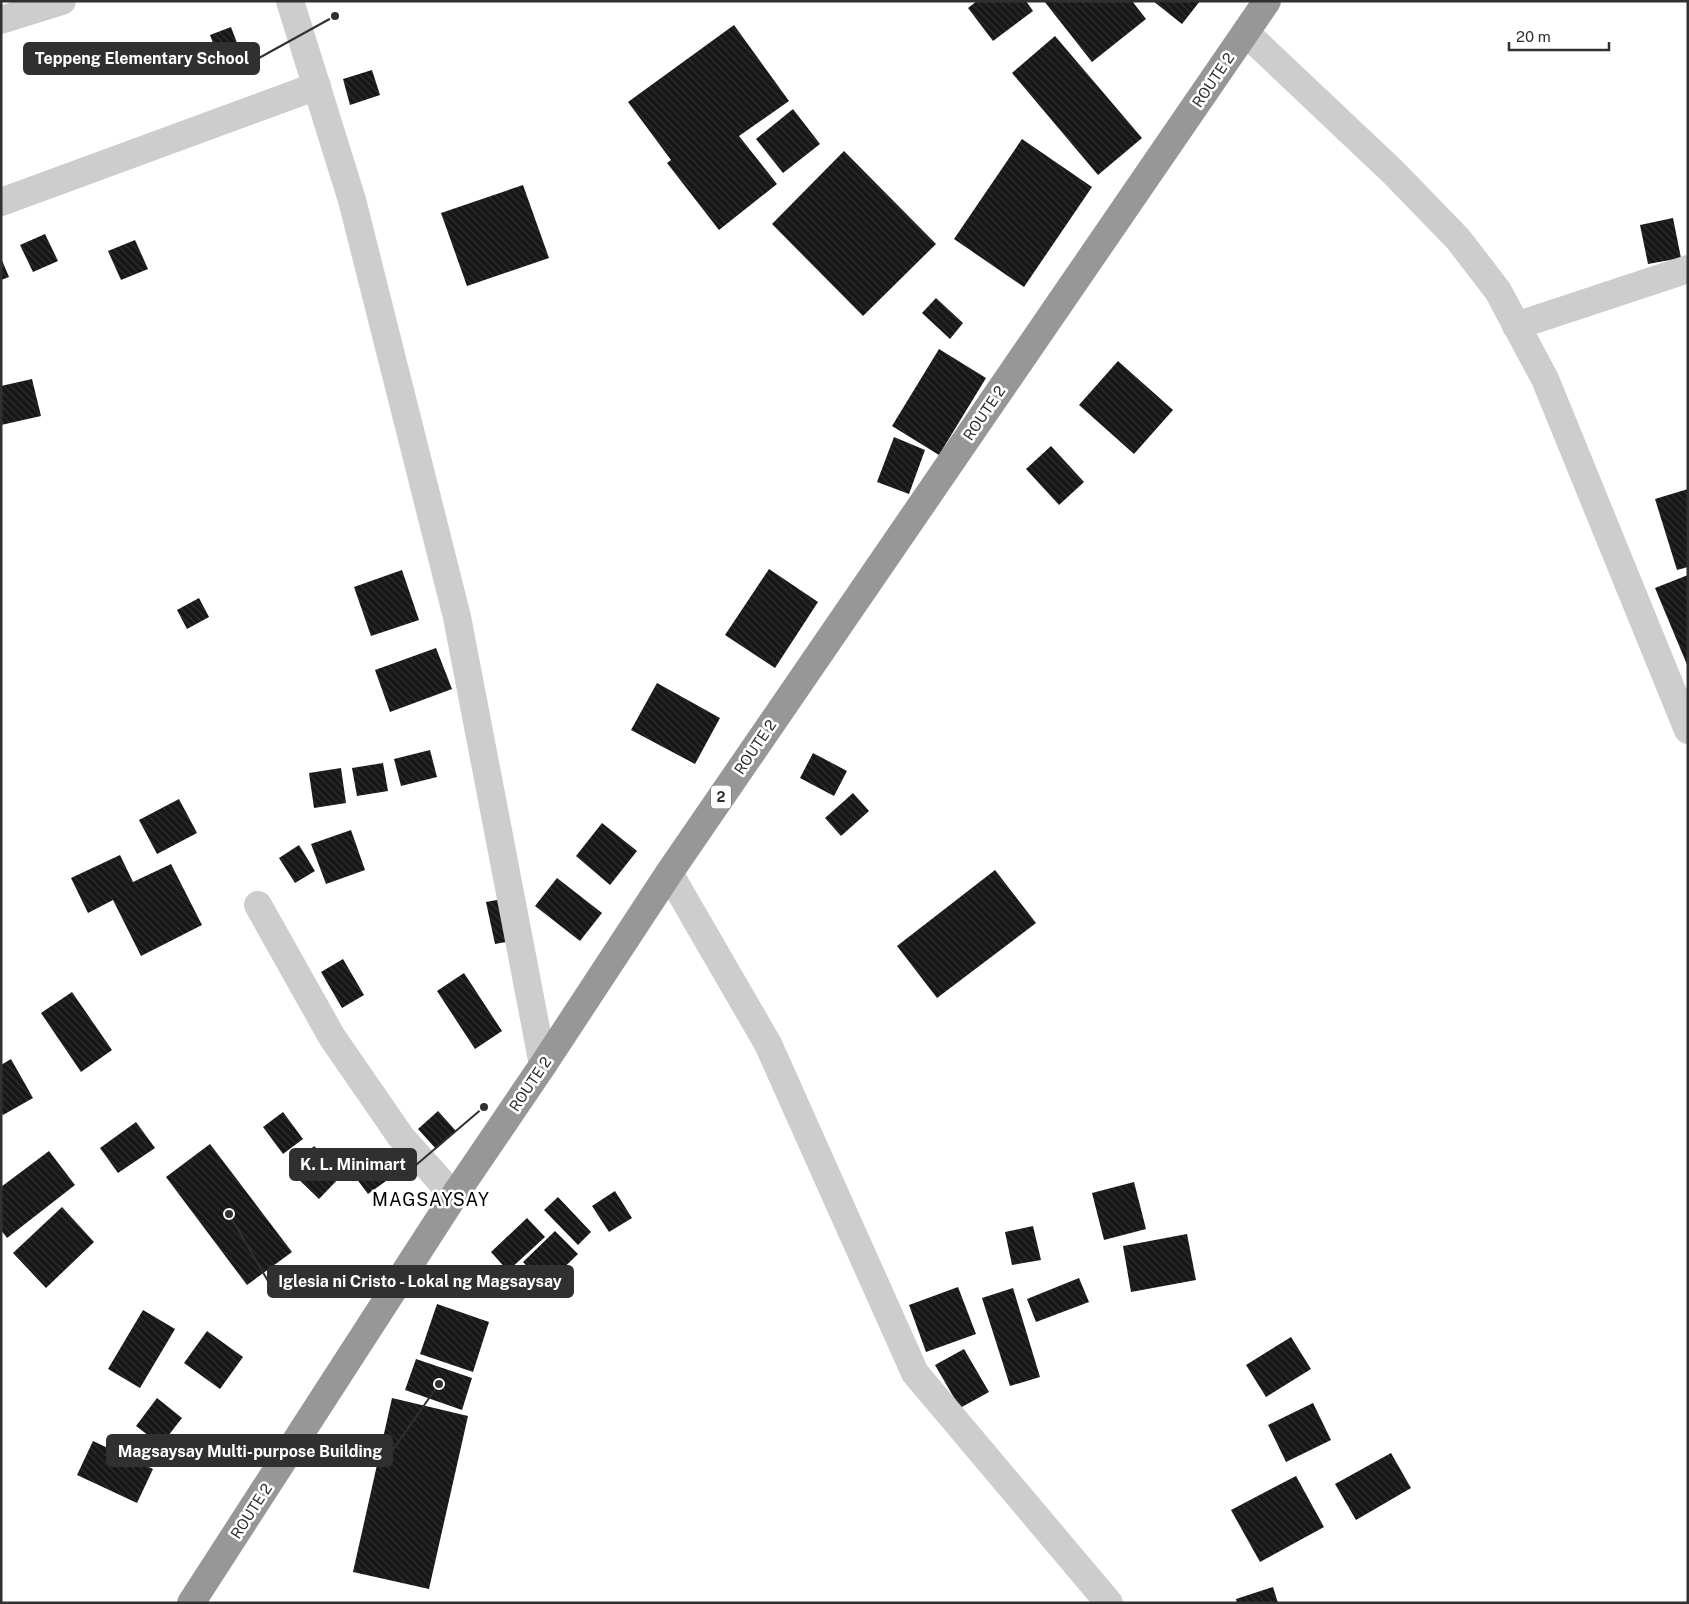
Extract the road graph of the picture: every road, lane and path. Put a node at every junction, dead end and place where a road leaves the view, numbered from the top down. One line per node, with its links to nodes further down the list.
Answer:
1 (62, 1): 4 (street)
2 (290, 1): 6 (street)
3 (1267, 1): 5 (highway, ROUTE 2 / 2)
4 (1, 20)
5 (1246, 33): 9 (street); 11 (highway, ROUTE 2 / 2)
6 (316, 86): 7 (street); 13 (street)
7 (1, 202)
8 (1688, 269): 9 (street)
9 (1516, 326): 10 (street)
10 (1688, 730)
11 (669, 873): 13 (highway, ROUTE 2 / 2); 16 (street)
12 (258, 905): 14 (street)
13 (543, 1065): 14 (highway, ROUTE 2 / 2)
14 (454, 1196): 15 (highway, ROUTE 2 / 2)
15 (191, 1603)
16 (1109, 1603)

